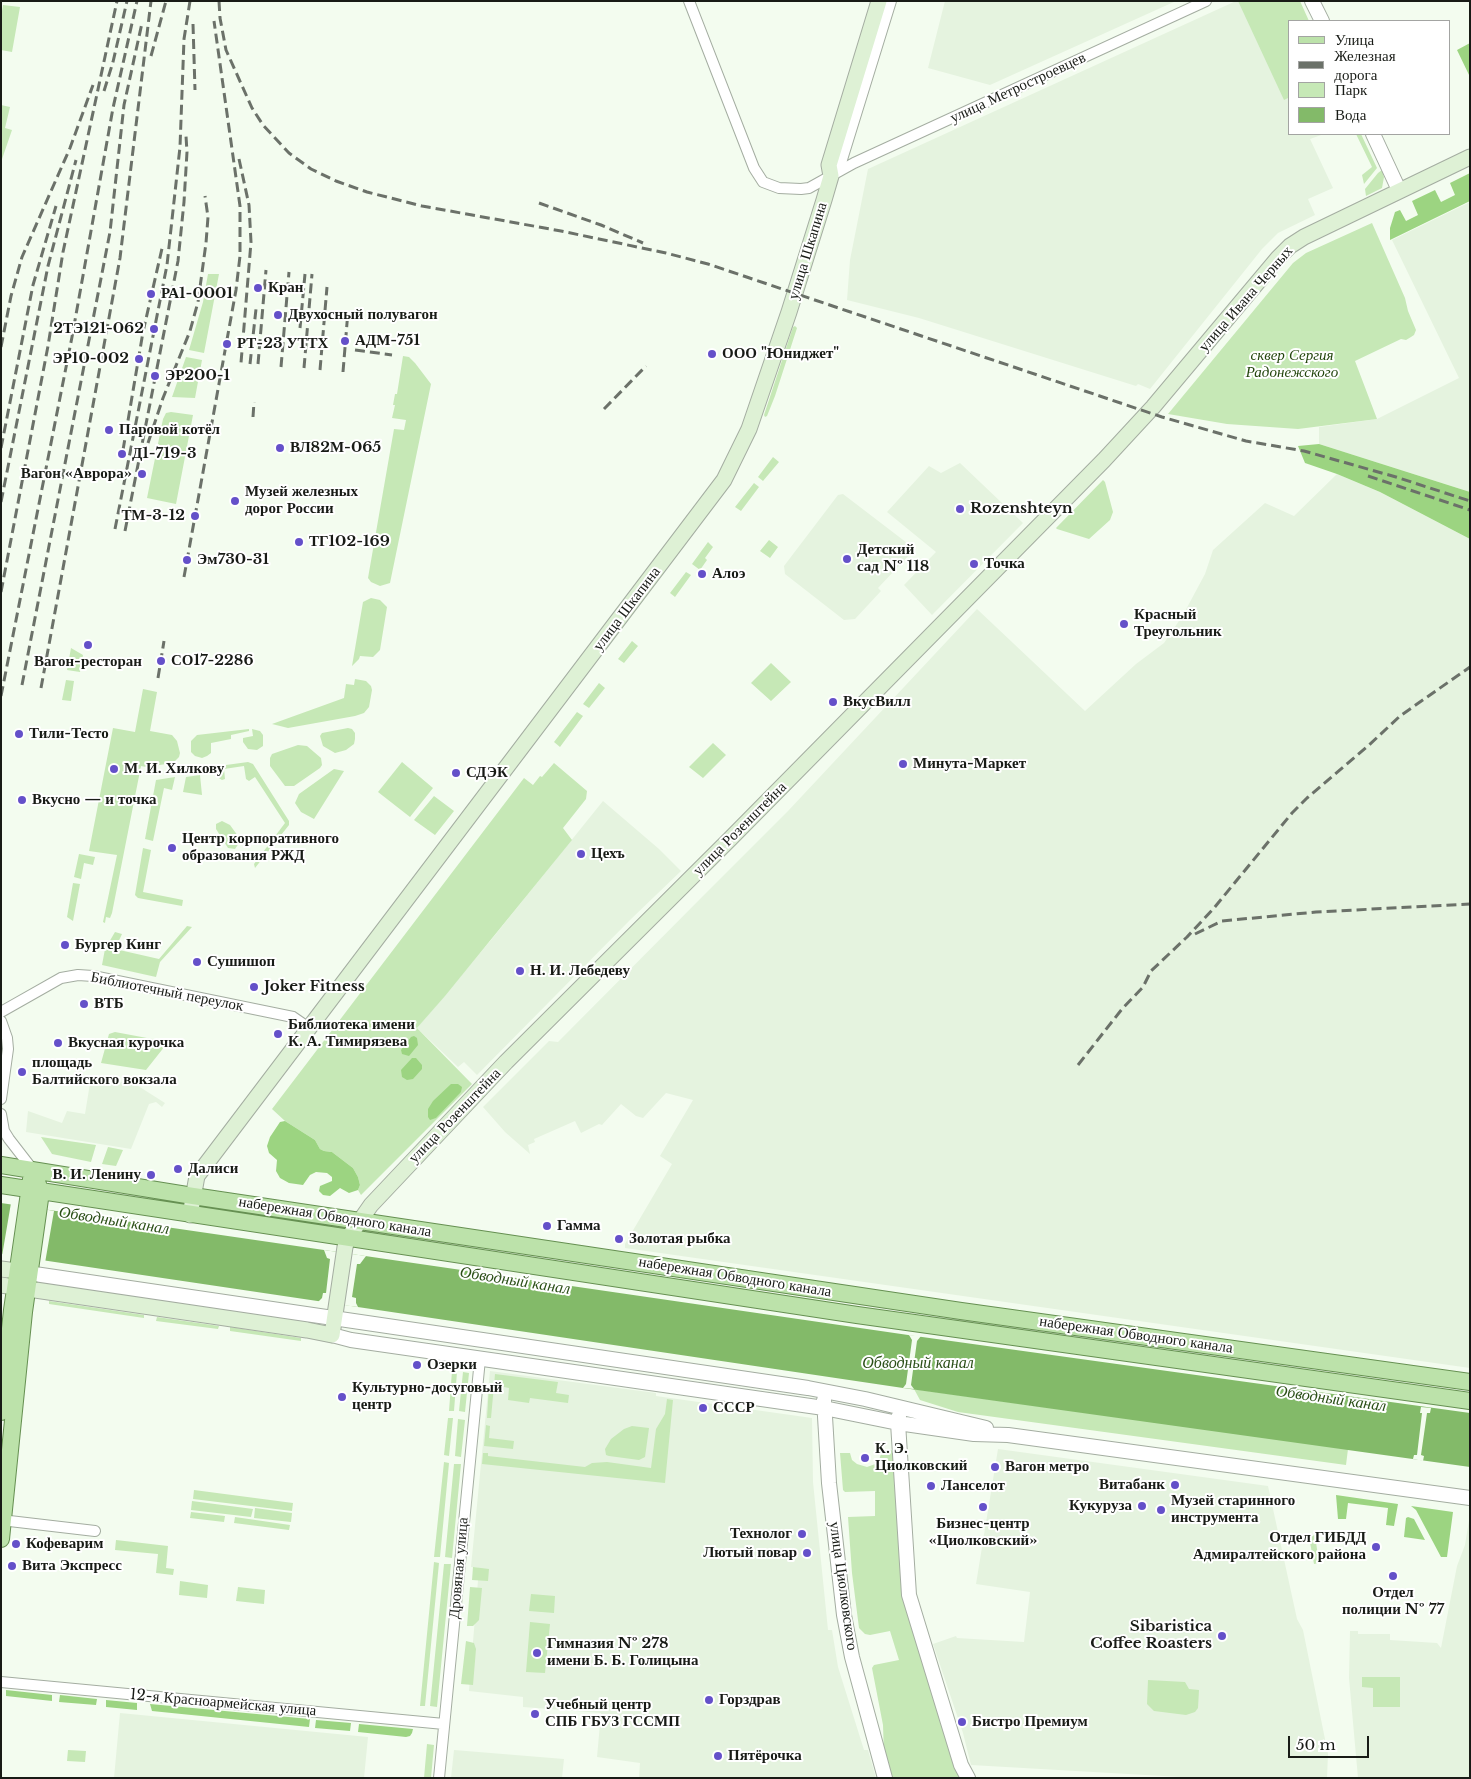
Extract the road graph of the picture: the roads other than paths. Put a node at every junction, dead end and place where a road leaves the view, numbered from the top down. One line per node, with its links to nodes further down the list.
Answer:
1 (689, 1): 9 (street, улица Шкапина)
2 (879, 1): 9 (main road)
3 (891, 1): 9 (street)
4 (1206, 1): 9 (street, улица Метростроевцев)
5 (1312, 1): 6 (street)
6 (1322, 20)
7 (1374, 135): 10 (street)
8 (1470, 157): 10 (main road, улица Ивана Черных)
9 (831, 176): 14 (main road, улица Шкапина)
10 (1399, 190): 11 (main road, улица Ивана Черных)
11 (1148, 412): 23 (main road, улица Розенштейна)
12 (1, 1012): 14 (street, Библиотечный переулок)
13 (1, 1021): 15 (street)
14 (309, 1028): 20 (main road, улица Шкапина)
15 (1, 1099)
16 (1, 1114): 18 (street)
17 (1, 1165): 18 (main road, набережная Обводного канала)
18 (33, 1170): 20 (main road, набережная Обводного канала); 21 (main road)
19 (1, 1185): 21 (main road, набережная Обводного канала)
20 (193, 1196): 22 (main road, улица Шкапина); 23 (main road, набережная Обводного канала)
21 (34, 1199): 22 (main road, набережная Обводного канала); 25 (main road)
22 (190, 1214): 24 (main road, набережная Обводного канала)
23 (360, 1220): 24 (main road, улица Розенштейна); 29 (main road, набережная Обводного канала)
24 (346, 1245): 26 (main road); 31 (main road, набережная Обводного канала)
25 (18, 1275): 26 (street); 27 (main road); 34 (main road); 38 (main road)
26 (336, 1312): 27 (main road); 30 (street)
27 (332, 1336): 28 (street)
28 (480, 1358): 32 (street); 42 (street, Дровяная улица)
29 (1470, 1382)
30 (824, 1391): 32 (street, улица Циолковского); 33 (street)
31 (1470, 1400)
32 (824, 1408): 35 (street); 44 (street, улица Циолковского)
33 (900, 1408): 35 (street); 36 (street)
34 (1, 1412)
35 (898, 1423): 36 (street); 45 (street)
36 (1008, 1435): 37 (street)
37 (1470, 1498)
38 (2, 1520): 39 (street); 40 (main road)
39 (95, 1531)
40 (1, 1539)
41 (1, 1682): 42 (street, 12-я Красноармейская улица)
42 (444, 1724): 43 (street, Дровяная улица)
43 (439, 1778)
44 (885, 1778)
45 (968, 1778)

